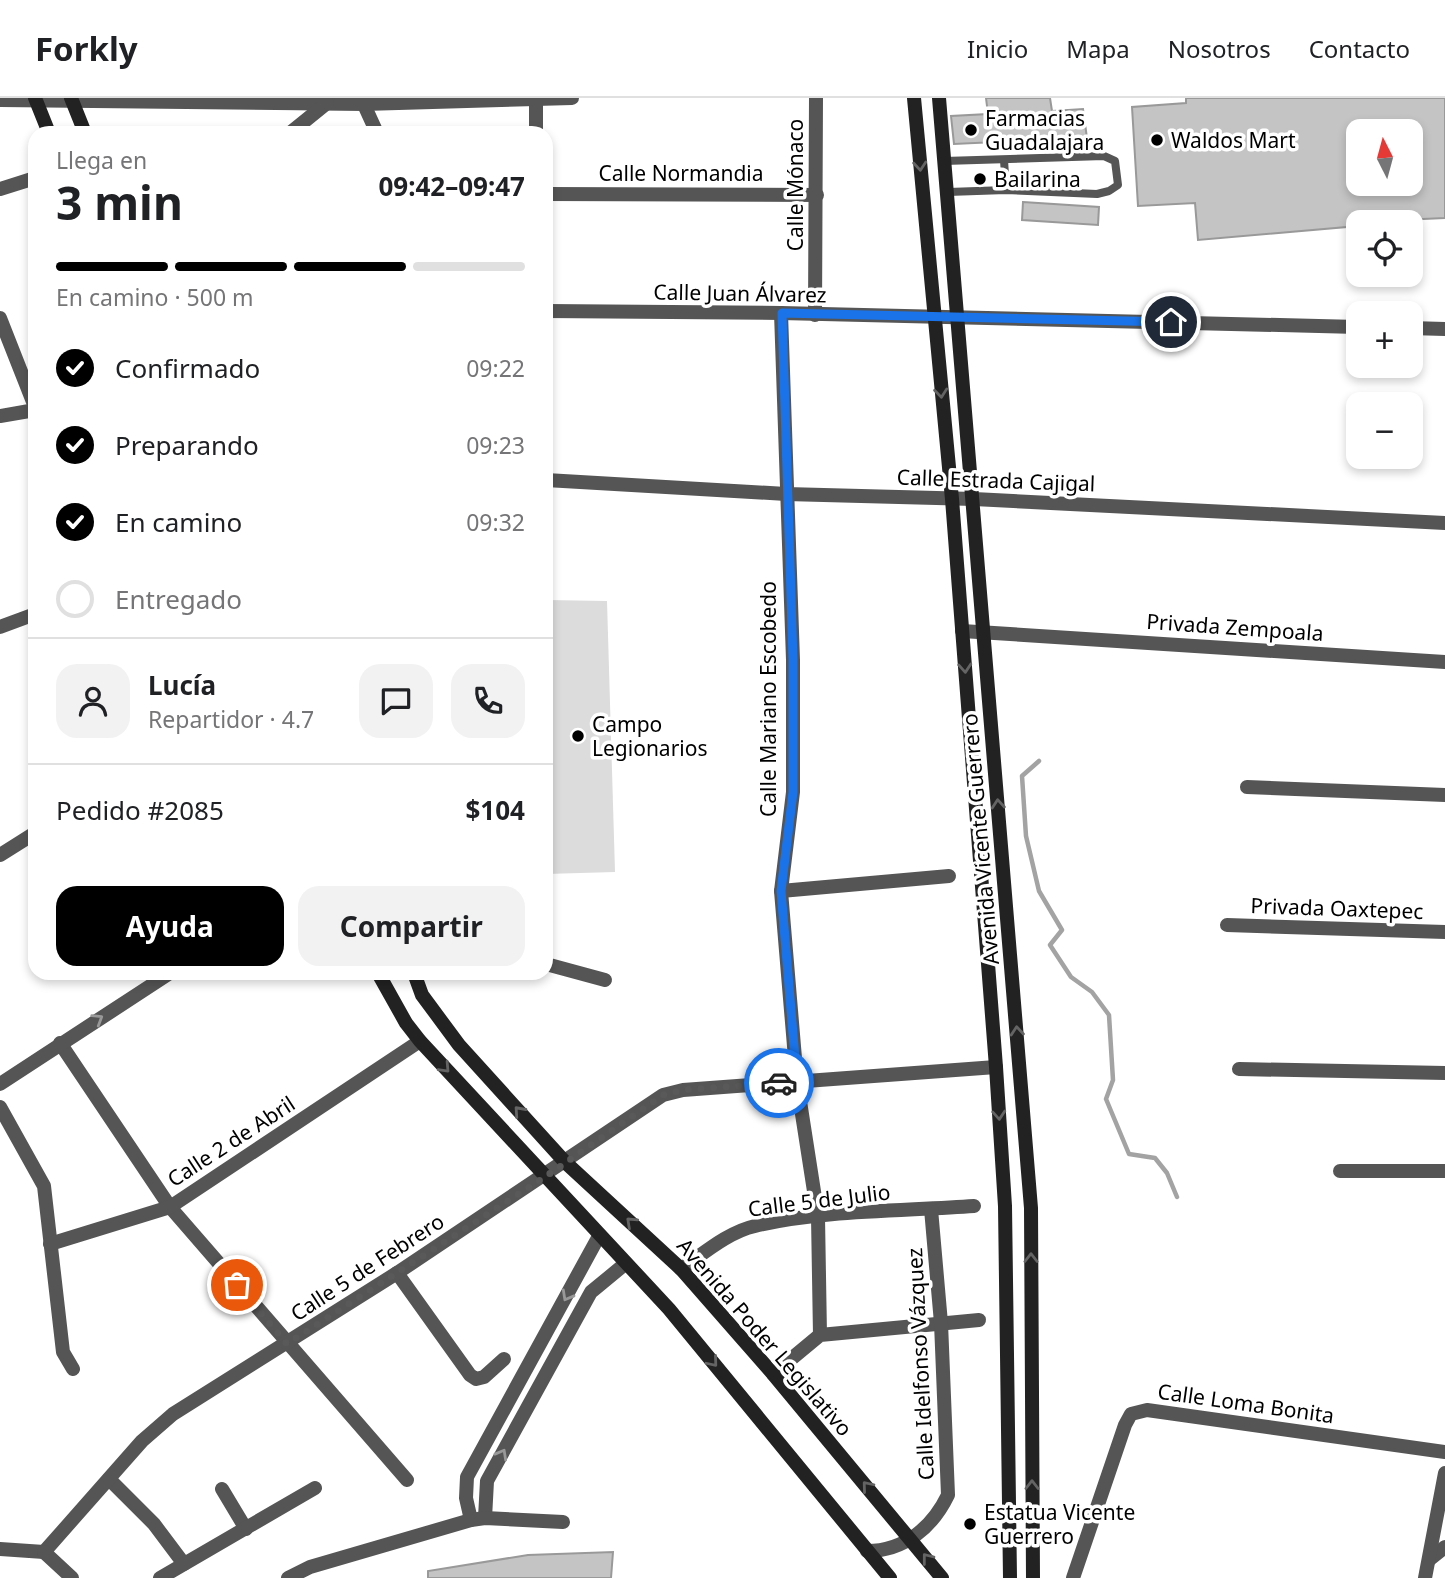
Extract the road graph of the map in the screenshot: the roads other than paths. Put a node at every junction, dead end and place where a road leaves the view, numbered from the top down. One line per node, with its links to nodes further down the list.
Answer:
1 (572, 98): 8 (street)
2 (816, 98): 23 (street, Calle Mónaco)
3 (914, 98): 27 (main road, Avenida Vicente Guerrero, one-way to 27)
4 (939, 98): 17 (main road, Avenida Vicente Guerrero)
5 (35, 99): 6 (street); 7 (street); 11 (main road)
6 (72, 99): 10 (street); 12 (main road)
7 (0, 100)
8 (537, 100): 9 (street); 15 (street)
9 (363, 101): 10 (street); 14 (street)
10 (327, 103): 13 (street)
11 (45, 126)
12 (82, 126)
13 (299, 126)
14 (374, 126)
15 (536, 126)
16 (1003, 160): 17 (lane); 20 (lane); 20 (lane)
17 (944, 161): 21 (main road, Avenida Vicente Guerrero)
18 (28, 180): 19 (street)
19 (0, 189)
20 (1006, 190): 21 (lane)
21 (948, 192): 28 (main road, Avenida Vicente Guerrero)
22 (553, 194): 23 (street, Calle Normandia)
23 (817, 195): 26 (street, Calle Mónaco)
24 (553, 311): 25 (street, Calle Juan Álvarez)
25 (782, 313): 26 (street, Calle Juan Álvarez); 37 (street, Calle Mariano Escobedo)
26 (816, 314): 27 (street, Calle Juan Álvarez)
27 (933, 317): 28 (street, Calle Juan Álvarez); 38 (main road, Avenida Vicente Guerrero, one-way to 38)
28 (957, 317): 30 (street, Calle Juan Álvarez); 39 (main road, Avenida Vicente Guerrero)
29 (0, 318): 33 (street)
30 (1346, 327)
31 (1423, 328): 32 (street)
32 (1445, 329)
33 (28, 390)
34 (28, 410): 35 (street)
35 (0, 416)
36 (553, 480): 37 (street, Calle Estrada Cajigal)
37 (786, 494): 38 (street, Calle Estrada Cajigal); 51 (street, Calle Mariano Escobedo)
38 (952, 499): 39 (street, Calle Estrada Cajigal); 43 (main road, Avenida Vicente Guerrero)
39 (974, 499): 40 (street, Calle Estrada Cajigal); 44 (main road, Avenida Vicente Guerrero)
40 (1445, 523)
41 (28, 617): 42 (street)
42 (0, 627)
43 (962, 631): 44 (street, Privada Zempoala); 61 (main road, Avenida Vicente Guerrero, one-way to 61)
44 (984, 631): 45 (street, Privada Zempoala); 109 (main road, Avenida Vicente Guerrero, one-way to 44)
45 (1445, 662)
46 (1247, 787): 47 (street)
47 (1445, 795)
48 (28, 837): 49 (street)
49 (0, 855)
50 (948, 876): 51 (street)
51 (781, 891): 64 (street, Calle Mariano Escobedo)
52 (1227, 925): 53 (street, Privada Oaxtepec)
53 (1445, 932)
54 (553, 966): 58 (street)
55 (159, 980): 60 (street, one-way to 55)
56 (381, 980): 59 (main road)
57 (417, 980): 67 (main road, Avenida Poder Legislativo, one-way to 57)
58 (605, 980)
59 (420, 1041): 70 (main road, one-way to 70); 72 (street, Calle 2 de Abril)
60 (60, 1044): 65 (street); 72 (street)
61 (996, 1067): 64 (street, Calle 5 de Febrero); 108 (main road, Avenida Vicente Guerrero, one-way to 108)
62 (1239, 1069): 63 (street)
63 (1445, 1073)
64 (797, 1082): 67 (street, Calle 5 de Febrero); 74 (street, Calle Mariano Escobedo)
65 (0, 1084)
66 (0, 1107): 76 (street)
67 (565, 1161): 70 (street, Calle 5 de Febrero); 78 (main road, Avenida Poder Legislativo, one-way to 67)
68 (1340, 1171): 69 (street)
69 (1445, 1171)
70 (545, 1177): 75 (main road); 79 (street, Calle 5 de Febrero)
71 (974, 1206): 73 (street, Calle 5 de Julio)
72 (170, 1207): 76 (street, Calle 2 de Abril); 83 (street)
73 (931, 1209): 74 (street, Calle 5 de Julio); 81 (street, Calle Idelfonso Vázquez)
74 (818, 1217): 78 (street, Calle 5 de Julio); 82 (street, Calle Mariano Escobedo)
75 (599, 1236): 77 (main road); 93 (street, one-way to 93)
76 (50, 1244): 85 (street)
77 (625, 1264): 93 (street, one-way to 77); 99 (main road, one-way to 99)
78 (681, 1269): 86 (main road, Avenida Poder Legislativo)
79 (397, 1273): 83 (street, Calle 5 de Febrero); 84 (street)
80 (979, 1321): 81 (street)
81 (941, 1323): 82 (street); 96 (street, Calle Idelfonso Vázquez)
82 (820, 1335): 86 (street)
83 (287, 1344): 89 (street, Calle 5 de Febrero); 90 (street)
84 (504, 1359)
85 (74, 1369)
86 (773, 1374): 96 (main road, Avenida Poder Legislativo, one-way to 86)
87 (1445, 1452): 110 (street, Calle Loma Bonita)
88 (1445, 1473): 101 (street)
89 (109, 1479): 100 (street, Calle 5 de Febrero); 102 (street)
90 (407, 1480)
91 (314, 1488): 95 (street)
92 (222, 1489): 95 (street)
93 (478, 1519): 94 (street); 105 (street)
94 (563, 1522)
95 (246, 1529): 102 (street)
96 (911, 1538): 99 (street, Calle Idelfonso Vázquez); 107 (main road, Avenida Poder Legislativo, one-way to 96)
97 (1445, 1547): 101 (street)
98 (0, 1549): 100 (street)
99 (867, 1551): 106 (main road)
100 (44, 1552): 103 (street)
101 (1430, 1559): 111 (street)
102 (184, 1564): 104 (street)
103 (72, 1578)
104 (160, 1578)
105 (288, 1578)
106 (890, 1578)
107 (942, 1578)
108 (1010, 1578)
109 (1033, 1578)
110 (1073, 1578)
111 (1425, 1578)

